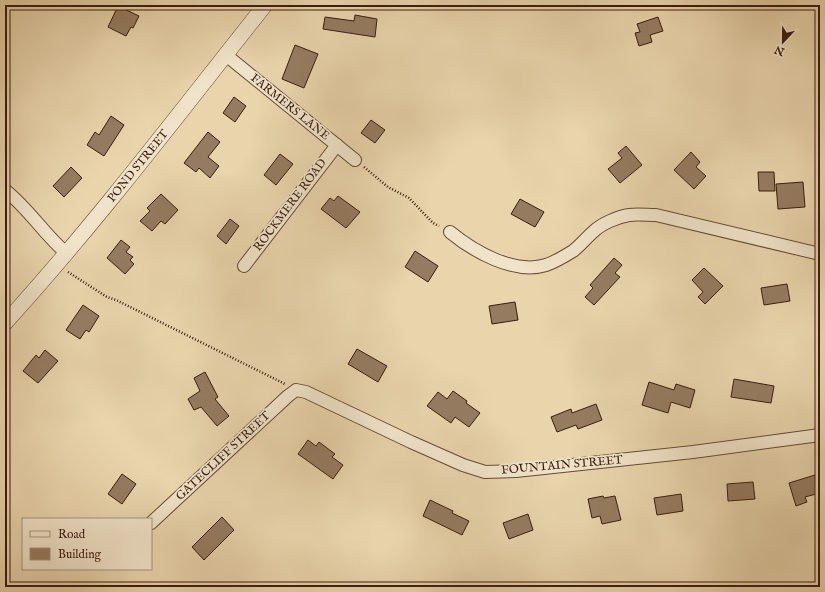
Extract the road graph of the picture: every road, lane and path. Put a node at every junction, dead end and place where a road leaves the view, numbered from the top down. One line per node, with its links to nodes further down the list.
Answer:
1 (265, 5): 2 (street, POND STREET)
2 (226, 55): 3 (street, FARMERS LANE); 8 (street, POND STREET)
3 (337, 145): 4 (street, FARMERS LANE); 9 (street, ROCKMERE ROAD)
4 (355, 160): 6 (path)
5 (5, 190): 8 (street)
6 (450, 232): 7 (street)
7 (820, 254)
8 (62, 258): 10 (street, POND STREET); 11 (path)
9 (244, 266)
10 (5, 323)
11 (296, 390): 12 (street, FOUNTAIN STREET); 13 (street, GATECLIFF STREET)
12 (820, 435)
13 (152, 522)

